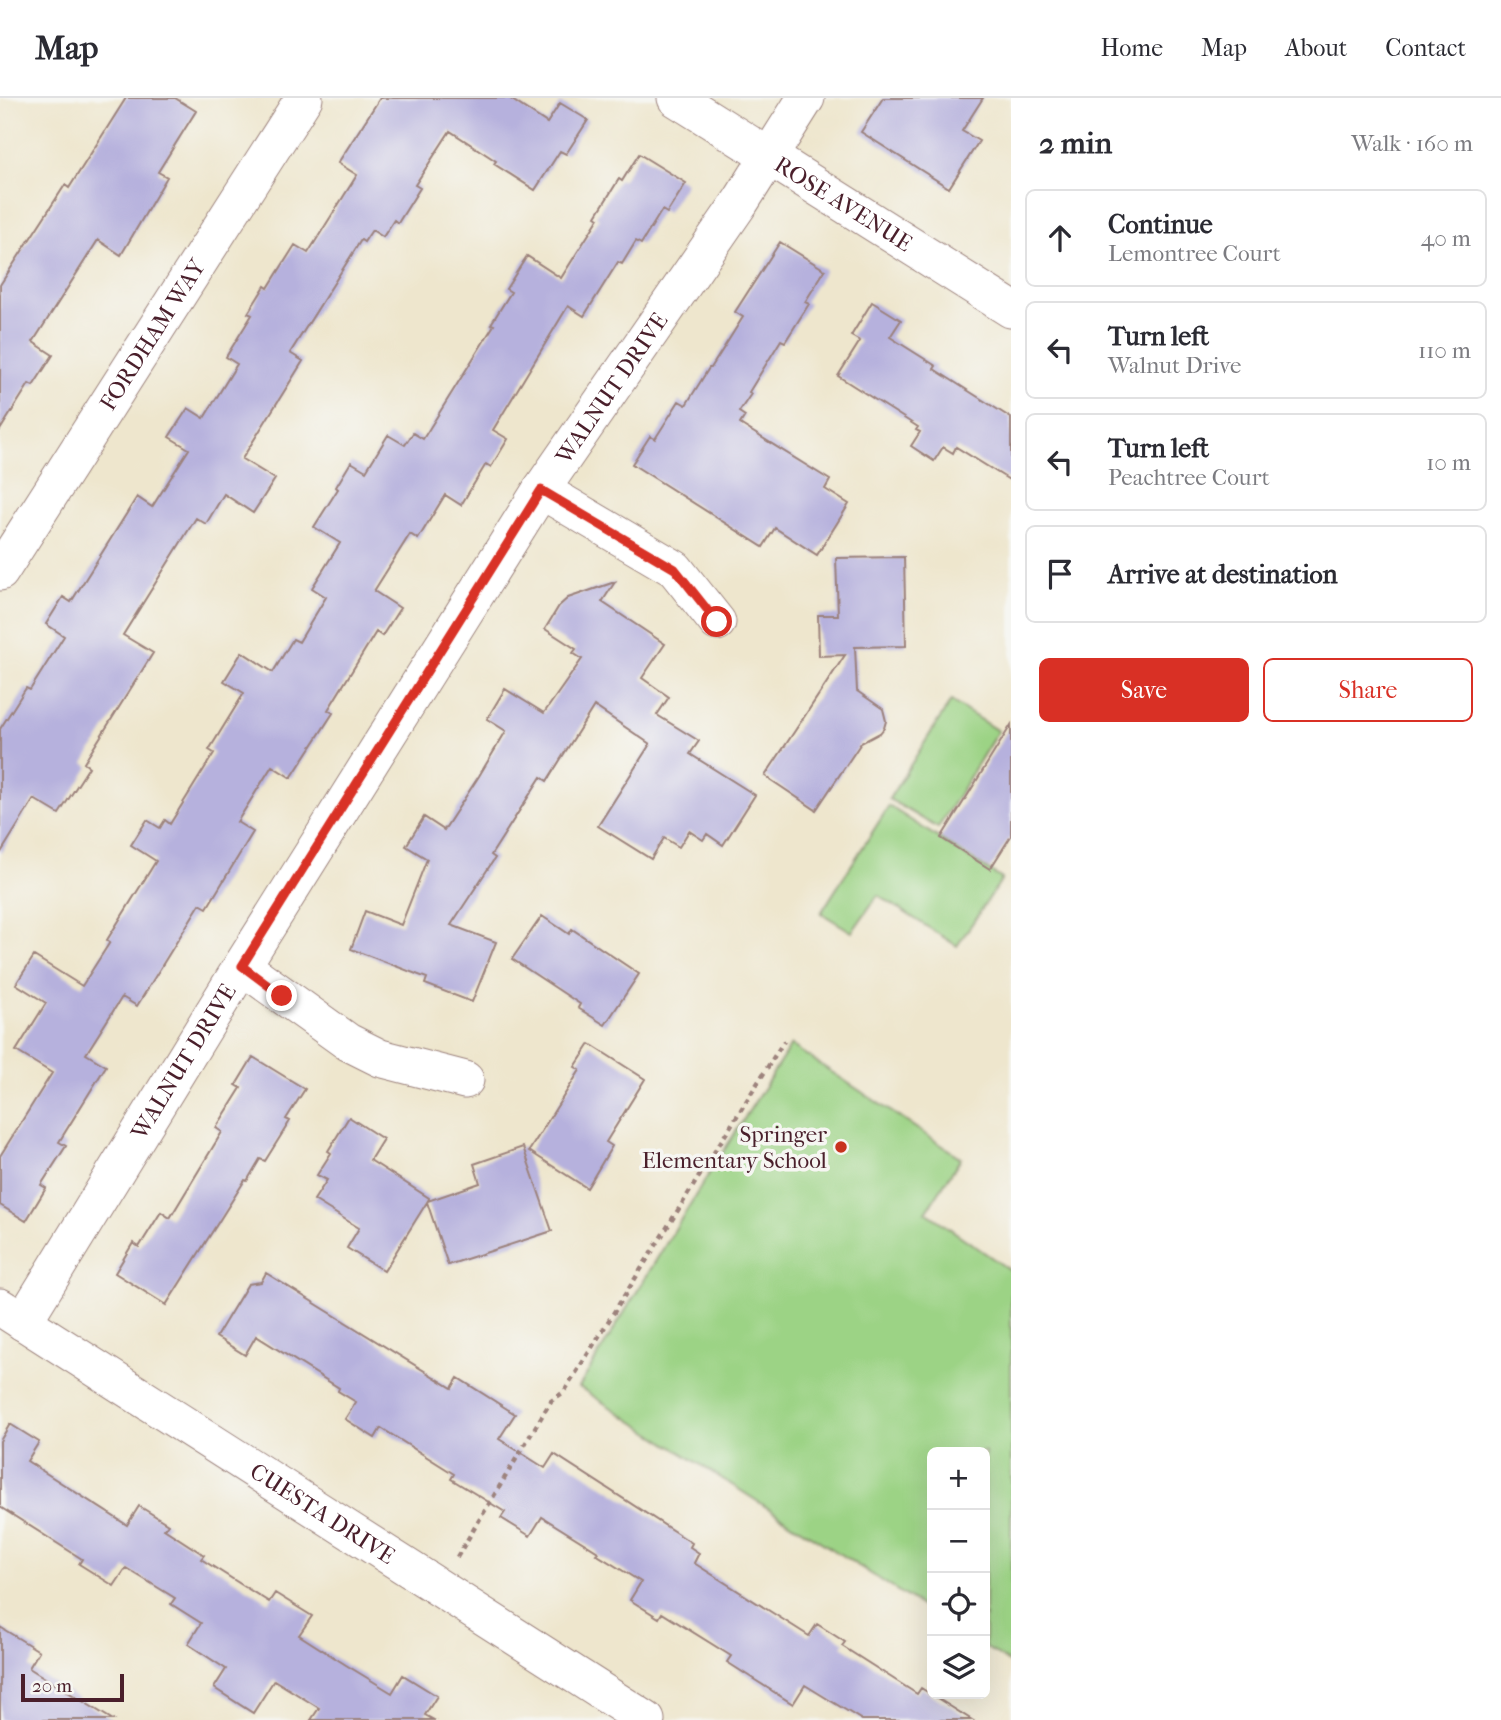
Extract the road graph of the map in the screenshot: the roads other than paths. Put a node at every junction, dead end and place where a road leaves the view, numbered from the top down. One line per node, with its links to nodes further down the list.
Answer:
1 (303, 98): 7 (street, FORDHAM WAY)
2 (676, 98): 4 (street, ROSE AVENUE)
3 (806, 98): 4 (street, WALNUT DRIVE)
4 (769, 157): 5 (street, ROSE AVENUE); 6 (street, WALNUT DRIVE)
5 (1011, 309)
6 (541, 490): 8 (street); 9 (street, WALNUT DRIVE)
7 (0, 572)
8 (717, 622)
9 (242, 966): 10 (street); 11 (street, WALNUT DRIVE)
10 (465, 1080)
11 (12, 1314): 12 (street, CUESTA DRIVE)
12 (646, 1720)

